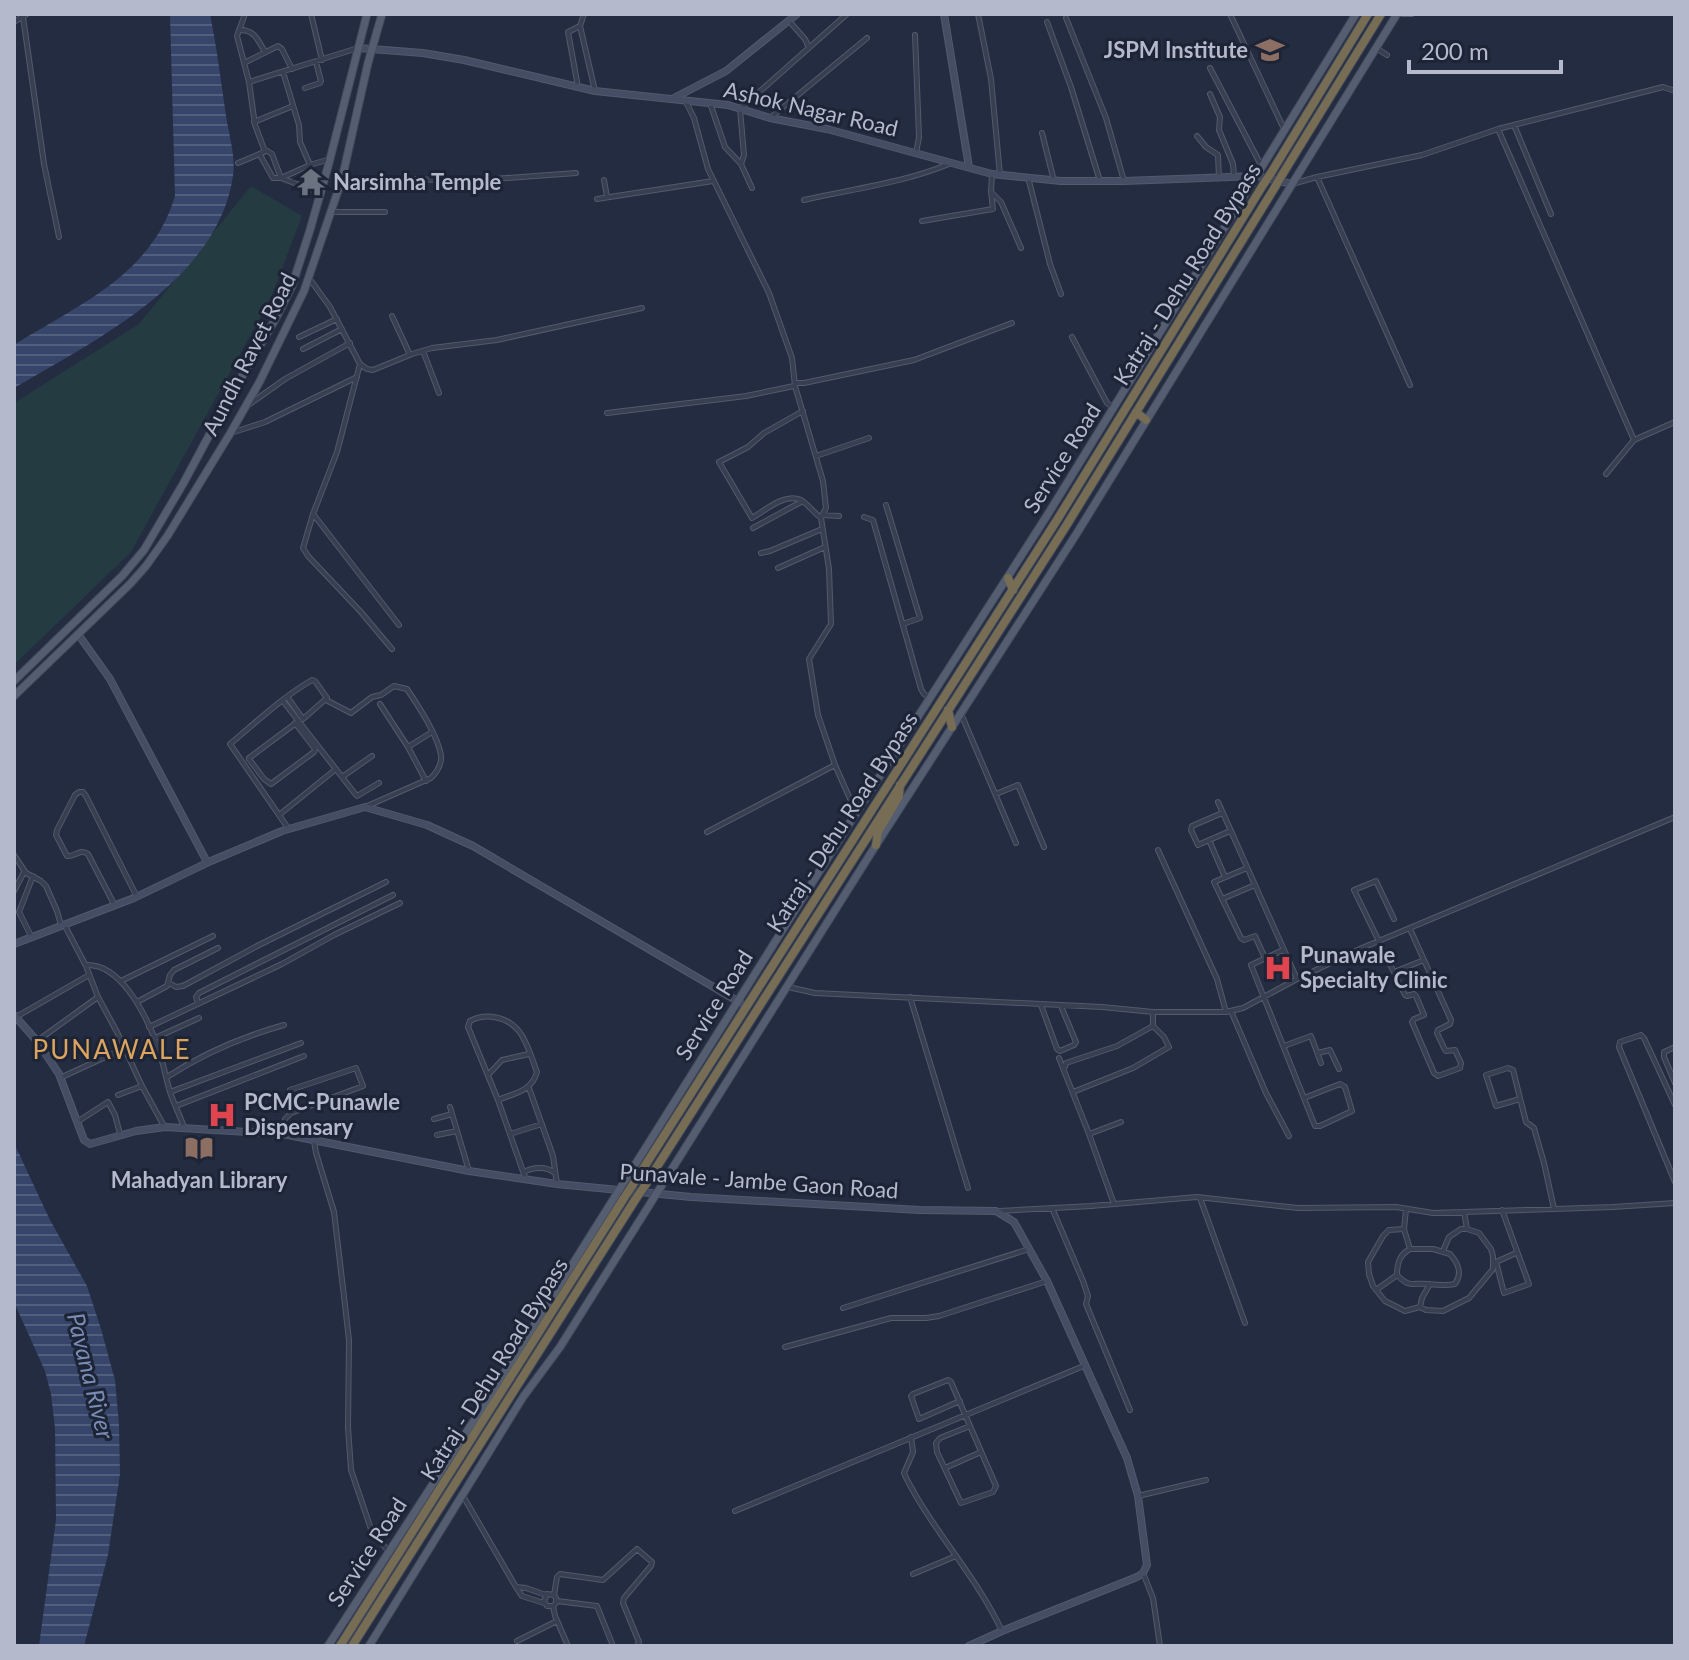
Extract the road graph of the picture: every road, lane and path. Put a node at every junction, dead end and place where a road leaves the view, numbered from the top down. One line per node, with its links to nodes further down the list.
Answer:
1 (245, 14): 22 (street)
2 (311, 14): 31 (street)
3 (367, 14): 25 (main road, Aundh Ravet Road)
4 (382, 14): 28 (main road, Aundh Ravet Road)
5 (584, 14): 21 (street)
6 (797, 14): 18 (street)
7 (847, 14): 26 (street)
8 (944, 14): 63 (street)
9 (978, 14): 66 (street)
10 (1230, 14): 52 (street)
11 (1356, 14): 52 (main road, Service Road)
12 (1368, 14): 64 (highway, Katraj - Dehu Road Bypass)
13 (1381, 14): 113 (highway, Katraj - Dehu Road Bypass, bridge)
14 (1399, 14): 15 (street); 27 (main road)
15 (1412, 14)
16 (25, 15): 19 (street); 90 (street)
17 (1066, 18): 78 (street)
18 (789, 21): 26 (street); 43 (street)
19 (14, 22)
20 (1047, 22): 77 (street)
21 (580, 26): 38 (street); 40 (street)
22 (239, 30): 29 (street); 33 (street)
23 (915, 35): 56 (street)
24 (867, 38): 48 (street)
25 (358, 48): 28 (street, Ashok Nagar Road); 31 (street); 58 (main road, Aundh Ravet Road)
26 (809, 48): 47 (street)
27 (1376, 48): 30 (street); 79 (main road)
28 (372, 50): 38 (street, Ashok Nagar Road); 73 (main road, Aundh Ravet Road)
29 (265, 52): 33 (street); 35 (street)
30 (1387, 55)
31 (322, 60): 32 (street)
32 (316, 62): 35 (street); 39 (street)
33 (244, 63): 37 (street)
34 (1210, 68): 64 (street)
35 (292, 69): 36 (street)
36 (283, 72): 37 (street); 46 (street)
37 (249, 82): 49 (street)
38 (578, 87): 40 (street, Ashok Nagar Road)
39 (305, 88)
40 (595, 91): 43 (street, Ashok Nagar Road)
41 (1675, 91): 50 (street)
42 (1210, 94): 69 (street)
43 (672, 99): 44 (street, Ashok Nagar Road)
44 (685, 100): 45 (street, Ashok Nagar Road); 75 (street)
45 (710, 103): 47 (street, Ashok Nagar Road); 61 (street)
46 (293, 106): 49 (street); 62 (street)
47 (740, 109): 48 (street, Ashok Nagar Road); 61 (street)
48 (770, 118): 56 (street, Ashok Nagar Road)
49 (254, 122): 55 (street)
50 (1514, 125): 51 (street); 88 (street)
51 (1498, 129): 70 (street); 119 (street)
52 (1285, 131): 64 (main road, Service Road)
53 (1042, 133): 76 (street)
54 (1197, 136): 72 (street)
55 (264, 149): 57 (street); 71 (street)
56 (916, 153): 60 (street, Ashok Nagar Road)
57 (260, 154): 59 (street); 71 (street)
58 (330, 159): 62 (street); 82 (main road, Aundh Ravet Road)
59 (238, 163)
60 (952, 163): 63 (street, Ashok Nagar Road); 85 (street)
61 (741, 164): 80 (street)
62 (310, 165): 71 (street)
63 (969, 167): 66 (street, Ashok Nagar Road)
64 (1266, 170): 67 (main road, Service Road); 134 (highway, Katraj - Dehu Road Bypass, bridge)
65 (576, 173): 73 (street)
66 (996, 174): 68 (street, Ashok Nagar Road); 81 (street)
67 (1257, 176): 69 (street, Ashok Nagar Road); 79 (street, Ashok Nagar Road); 111 (main road, Service Road)
68 (1028, 177): 76 (street, Ashok Nagar Road); 93 (street)
69 (1234, 177): 72 (street, Ashok Nagar Road)
70 (1317, 177): 79 (street); 108 (street)
71 (281, 178): 82 (street)
72 (1219, 178): 78 (street, Ashok Nagar Road)
73 (342, 179): 86 (main road, Aundh Ravet Road)
74 (604, 180): 83 (street)
75 (713, 181): 83 (street); 107 (street)
76 (1054, 181): 77 (street, Ashok Nagar Road)
77 (1100, 181): 78 (street, Ashok Nagar Road)
78 (1124, 181)
79 (1292, 184): 115 (main road)
80 (752, 188)
81 (991, 192): 89 (street); 91 (street)
82 (321, 193): 139 (main road, Aundh Ravet Road)
83 (607, 197): 84 (street)
84 (597, 199)
85 (804, 200)
86 (331, 212): 87 (street); 92 (main road, Aundh Ravet Road)
87 (385, 212)
88 (1551, 214)
89 (922, 221)
90 (59, 237)
91 (1021, 248)
92 (309, 278): 96 (street); 110 (main road, Aundh Ravet Road)
93 (1061, 294)
94 (642, 308): 103 (street)
95 (392, 316): 104 (street)
96 (337, 319): 98 (street); 99 (street)
97 (1012, 323): 107 (street)
98 (342, 329): 101 (street); 102 (street)
99 (299, 337)
100 (1072, 337): 111 (street)
101 (350, 343): 105 (street); 110 (street)
102 (303, 349)
103 (423, 351): 104 (street); 109 (street)
104 (410, 355): 105 (street)
105 (360, 364): 106 (street)
106 (358, 376): 117 (street); 124 (street)
107 (796, 384): 112 (street); 114 (street)
108 (1410, 385)
109 (439, 393)
110 (245, 407): 117 (main road, Aundh Ravet Road)
111 (1114, 409): 133 (main road, Service Road)
112 (803, 411): 120 (street); 122 (street)
113 (1136, 412): 115 (highway); 145 (highway, Katraj - Dehu Road Bypass)
114 (607, 413)
115 (1146, 420): 146 (main road)
116 (1675, 422): 119 (street)
117 (231, 432): 137 (main road, Aundh Ravet Road)
118 (869, 438): 120 (street)
119 (1634, 440): 121 (street)
120 (816, 456): 125 (street)
121 (1606, 474)
122 (804, 501): 125 (street); 128 (street)
123 (886, 505): 135 (street)
124 (313, 514): 136 (street); 138 (street)
125 (822, 516): 126 (street); 129 (street)
126 (839, 516)
127 (864, 517): 135 (street)
128 (753, 528)
129 (822, 529): 130 (street); 131 (street)
130 (825, 547): 132 (street); 156 (street)
131 (761, 553)
132 (778, 568)
133 (1008, 578): 134 (highway); 141 (main road, Service Road)
134 (1013, 590): 217 (highway, Katraj - Dehu Road Bypass)
135 (903, 624): 141 (street)
136 (399, 625)
137 (78, 634): 140 (main road, Aundh Ravet Road); 179 (street)
138 (392, 649)
139 (14, 681)
140 (14, 696)
141 (930, 698): 166 (main road, Service Road)
142 (286, 699): 143 (street); 143 (street); 147 (street); 155 (street)
143 (326, 700): 149 (street)
144 (380, 704): 150 (street)
145 (948, 710): 148 (highway); 151 (highway, Katraj - Dehu Road Bypass)
146 (961, 713): 148 (main road); 163 (street)
147 (296, 722): 153 (street); 153 (street); 157 (street)
148 (952, 727): 154 (main road)
149 (432, 732): 150 (street); 159 (street)
150 (408, 747): 159 (street)
151 (920, 753): 154 (highway); 161 (highway, Katraj - Dehu Road Bypass)
152 (372, 756): 158 (street)
153 (249, 759): 155 (street)
154 (931, 759): 175 (main road)
155 (243, 763): 168 (street)
156 (835, 765): 166 (street); 172 (street)
157 (336, 769): 158 (street); 168 (street)
158 (342, 777): 162 (street)
159 (426, 781): 165 (street)
160 (379, 783): 162 (street)
161 (900, 784): 175 (highway); 314 (highway, Katraj - Dehu Road Bypass, bridge)
162 (365, 792): 165 (street)
163 (996, 794): 174 (street); 176 (street)
164 (1218, 802): 167 (street)
165 (369, 806): 170 (street); 217 (street)
166 (856, 813): 217 (main road, Service Road)
167 (1222, 813): 171 (street); 173 (street)
168 (279, 815): 170 (street)
169 (1675, 817): 196 (street)
170 (288, 829): 179 (street)
171 (1230, 831): 173 (street); 180 (street)
172 (707, 832)
173 (1209, 840): 183 (street)
174 (1016, 843)
175 (876, 845): 211 (main road)
176 (1044, 847)
177 (1158, 850): 220 (street)
178 (14, 855): 181 (street)
179 (207, 862): 188 (street)
180 (1247, 868): 183 (street); 185 (street)
181 (25, 871): 182 (street); 186 (street)
182 (33, 876): 193 (street); 195 (street)
183 (1225, 877): 189 (street)
184 (386, 882): 210 (street)
185 (1255, 885): 189 (street); 202 (street)
186 (14, 891)
187 (393, 895): 216 (street)
188 (137, 897): 191 (street); 191 (street)
189 (1222, 899): 203 (street)
190 (400, 903): 216 (street)
191 (115, 906): 195 (street)
192 (14, 907): 193 (street)
193 (19, 912): 197 (street)
194 (1394, 919): 199 (street)
195 (62, 924): 197 (street); 205 (street)
196 (1409, 928): 199 (street); 204 (street)
197 (31, 936): 200 (street)
198 (213, 936): 209 (street)
199 (1379, 941): 206 (street); 208 (street)
200 (14, 944)
201 (218, 948): 210 (street)
202 (1283, 950): 203 (street); 208 (street)
203 (1265, 958): 214 (street)
204 (1424, 960): 206 (street); 206 (street)
205 (86, 966): 207 (street); 209 (street)
206 (1394, 972)
207 (89, 975): 212 (street); 222 (street)
208 (1297, 979): 214 (street)
209 (121, 981): 215 (street)
210 (169, 983): 215 (street)
211 (787, 987): 213 (street); 278 (main road)
212 (98, 997): 228 (street); 232 (street)
213 (910, 997): 218 (street); 276 (street)
214 (1265, 997): 220 (street); 230 (street)
215 (136, 1003): 226 (street)
216 (198, 1003): 226 (street)
217 (742, 1003): 277 (main road, Service Road); 329 (highway, Katraj - Dehu Road Bypass, bridge)
218 (1041, 1005): 219 (street); 219 (street)
219 (1061, 1006): 221 (street)
220 (1229, 1011): 221 (street); 268 (street)
221 (1153, 1012): 225 (street)
222 (15, 1016): 228 (street)
223 (199, 1018): 227 (street)
224 (284, 1025): 240 (street)
225 (1153, 1026): 246 (street); 246 (street)
226 (149, 1027): 227 (street)
227 (155, 1038): 240 (street)
228 (37, 1041): 241 (street)
229 (301, 1043): 247 (street)
230 (1284, 1046): 233 (street); 249 (street)
231 (1675, 1047): 242 (street)
232 (125, 1048): 241 (street); 243 (street)
233 (1318, 1053): 237 (street); 238 (street)
234 (529, 1054): 239 (street); 239 (street); 244 (street)
235 (304, 1056): 253 (street)
236 (1059, 1058): 246 (street)
237 (1321, 1063)
238 (1339, 1069)
239 (488, 1075): 251 (street)
240 (167, 1077): 247 (street)
241 (60, 1078): 257 (street)
242 (1675, 1083)
243 (142, 1086): 248 (street); 260 (street)
244 (529, 1088): 251 (street); 259 (street)
245 (290, 1090): 264 (street)
246 (1074, 1091): 266 (street)
247 (170, 1092): 253 (street)
248 (118, 1095)
249 (1304, 1098): 249 (street)
250 (1520, 1099): 250 (street); 284 (street)
251 (498, 1100): 265 (street)
252 (1675, 1105): 274 (street)
253 (176, 1106): 261 (street)
254 (450, 1107): 255 (street)
255 (452, 1114): 256 (street); 262 (street)
256 (434, 1119)
257 (77, 1122): 263 (street, Punavale - Jambe Gaon Road); 263 (street)
258 (1121, 1122): 266 (street)
259 (542, 1124): 265 (street); 272 (street)
260 (165, 1127): 261 (street, Punavale - Jambe Gaon Road); 263 (street, Punavale - Jambe Gaon Road)
261 (185, 1129): 264 (street, Punavale - Jambe Gaon Road)
262 (457, 1131): 267 (street); 270 (street)
263 (120, 1134)
264 (283, 1134): 269 (street, Punavale - Jambe Gaon Road)
265 (510, 1134): 271 (street)
266 (1089, 1134): 281 (street)
267 (437, 1135)
268 (1289, 1136)
269 (314, 1139): 270 (street, Punavale - Jambe Gaon Road); 316 (street)
270 (469, 1171): 273 (street, Punavale - Jambe Gaon Road)
271 (524, 1172): 272 (street); 273 (street)
272 (556, 1175): 275 (street)
273 (526, 1181): 275 (street, Punavale - Jambe Gaon Road)
274 (1675, 1182)
275 (557, 1184): 277 (street, Punavale - Jambe Gaon Road)
276 (968, 1188)
277 (618, 1190): 278 (street, Punavale - Jambe Gaon Road); 316 (main road, Service Road)
278 (658, 1193): 286 (street, Punavale - Jambe Gaon Road); 311 (main road)
279 (1200, 1198): 281 (street); 283 (street); 300 (street)
280 (1675, 1203): 284 (street)
281 (1114, 1204): 282 (street)
282 (1052, 1208): 286 (street); 304 (street)
283 (1406, 1209): 287 (street); 288 (street)
284 (1554, 1209): 285 (street)
285 (1502, 1210): 287 (street); 293 (street)
286 (996, 1211): 290 (street)
287 (1464, 1212): 289 (street)
288 (1404, 1229): 291 (street); 297 (street)
289 (1467, 1229): 292 (street); 298 (street)
290 (1029, 1249): 295 (street); 299 (street)
291 (1410, 1249): 292 (street); 294 (street)
292 (1443, 1251): 296 (street)
293 (1516, 1253): 293 (street)
294 (1397, 1275): 296 (street); 297 (street)
295 (1047, 1281): 301 (street); 302 (street)
296 (1430, 1284): 298 (street)
297 (1376, 1290): 298 (street)
298 (1420, 1307)
299 (843, 1308)
300 (1245, 1323)
301 (785, 1347)
302 (1086, 1365): 305 (street); 312 (street)
303 (960, 1401): 303 (street); 305 (street)
304 (1130, 1410)
305 (965, 1415): 306 (street); 307 (street)
306 (970, 1426): 308 (street); 309 (street)
307 (911, 1437): 313 (street); 317 (street)
308 (981, 1452): 309 (street); 309 (street)
309 (945, 1468)
310 (1206, 1480): 312 (street)
311 (462, 1494): 315 (main road); 320 (street)
312 (1138, 1496): 318 (street)
313 (735, 1511)
314 (428, 1528): 315 (highway); 330 (highway, Katraj - Dehu Road Bypass)
315 (438, 1534): 331 (main road)
316 (388, 1551): 328 (main road, Service Road)
317 (956, 1556): 319 (street); 325 (street)
318 (1143, 1573): 325 (street); 336 (street)
319 (913, 1574)
320 (516, 1587): 321 (street); 323 (street)
321 (546, 1595): 322 (street); 323 (street)
322 (554, 1600): 323 (street); 324 (street); 333 (street); 334 (street)
323 (544, 1603)
324 (557, 1621): 326 (street); 332 (street)
325 (1002, 1631): 327 (street)
326 (517, 1641)
327 (980, 1644): 335 (street)
328 (328, 1646)
329 (340, 1646)
330 (352, 1646)
331 (369, 1646)
332 (568, 1646)
333 (613, 1646)
334 (637, 1646)
335 (969, 1646)
336 (1160, 1646)

